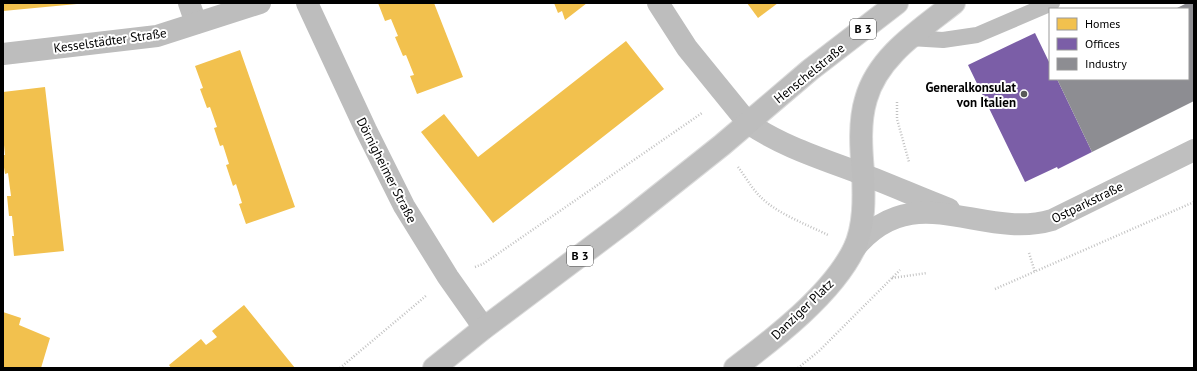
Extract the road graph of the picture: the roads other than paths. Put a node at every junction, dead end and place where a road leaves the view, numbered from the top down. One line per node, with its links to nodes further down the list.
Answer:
1 (189, 3): 8 (main road)
2 (260, 3): 8 (main road, Kesselstädter Straße)
3 (307, 3): 16 (main road, Dörnigheimer Straße)
4 (658, 3): 11 (main road)
5 (898, 3): 11 (main road, Henschelstraße / B 3)
6 (954, 3): 9 (main road)
7 (1052, 3): 9 (lane)
8 (196, 23): 10 (main road, Kesselstädter Straße)
9 (910, 38): 13 (main road)
10 (3, 54)
11 (748, 124): 13 (street); 16 (main road, Henschelstraße / B 3)
12 (1194, 150): 14 (street, Ostparkstraße)
13 (863, 174): 14 (street, Ostparkstraße); 15 (main road, Danziger Platz)
14 (973, 218): 15 (street, Ostparkstraße)
15 (854, 249): 18 (main road, Danziger Platz)
16 (484, 328): 17 (main road, B 3)
17 (434, 368)
18 (735, 368)

